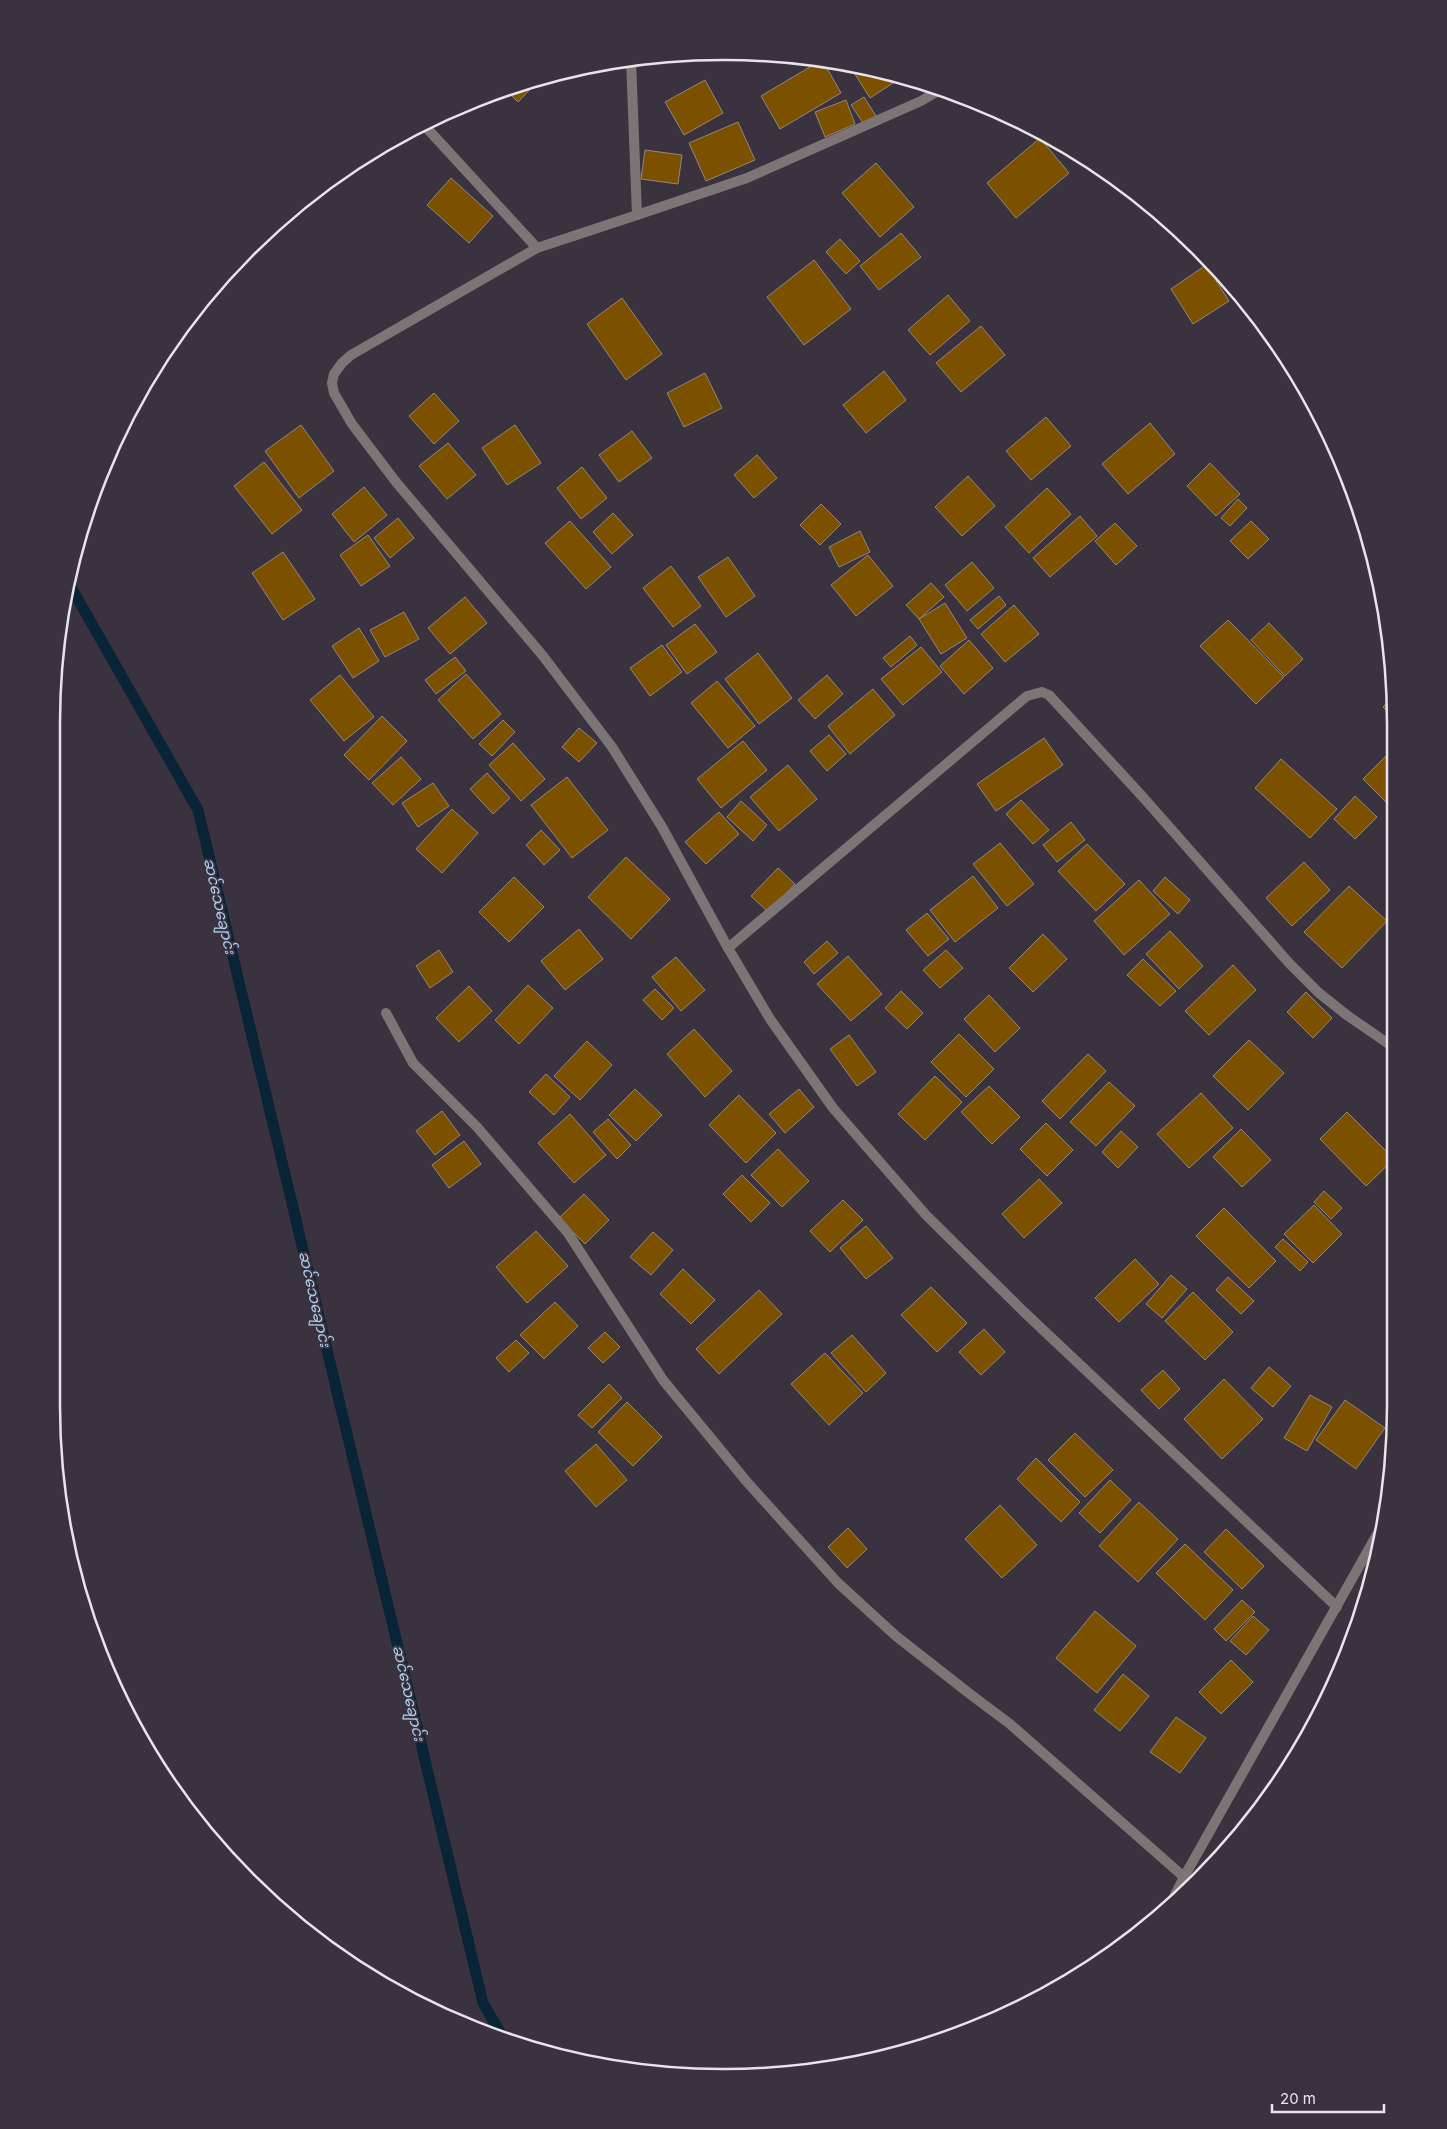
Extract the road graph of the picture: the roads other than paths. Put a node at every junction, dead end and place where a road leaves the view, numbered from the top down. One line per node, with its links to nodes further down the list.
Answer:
1 (631, 67): 4 (street)
2 (933, 94): 4 (street)
3 (428, 129): 5 (street)
4 (637, 215): 5 (street)
5 (537, 248): 6 (street)
6 (728, 948): 8 (street); 10 (street)
7 (386, 1013): 11 (street)
8 (1387, 1043)
9 (1372, 1544): 10 (street)
10 (1337, 1607): 11 (street)
11 (1184, 1877): 12 (street)
12 (1178, 1888)

